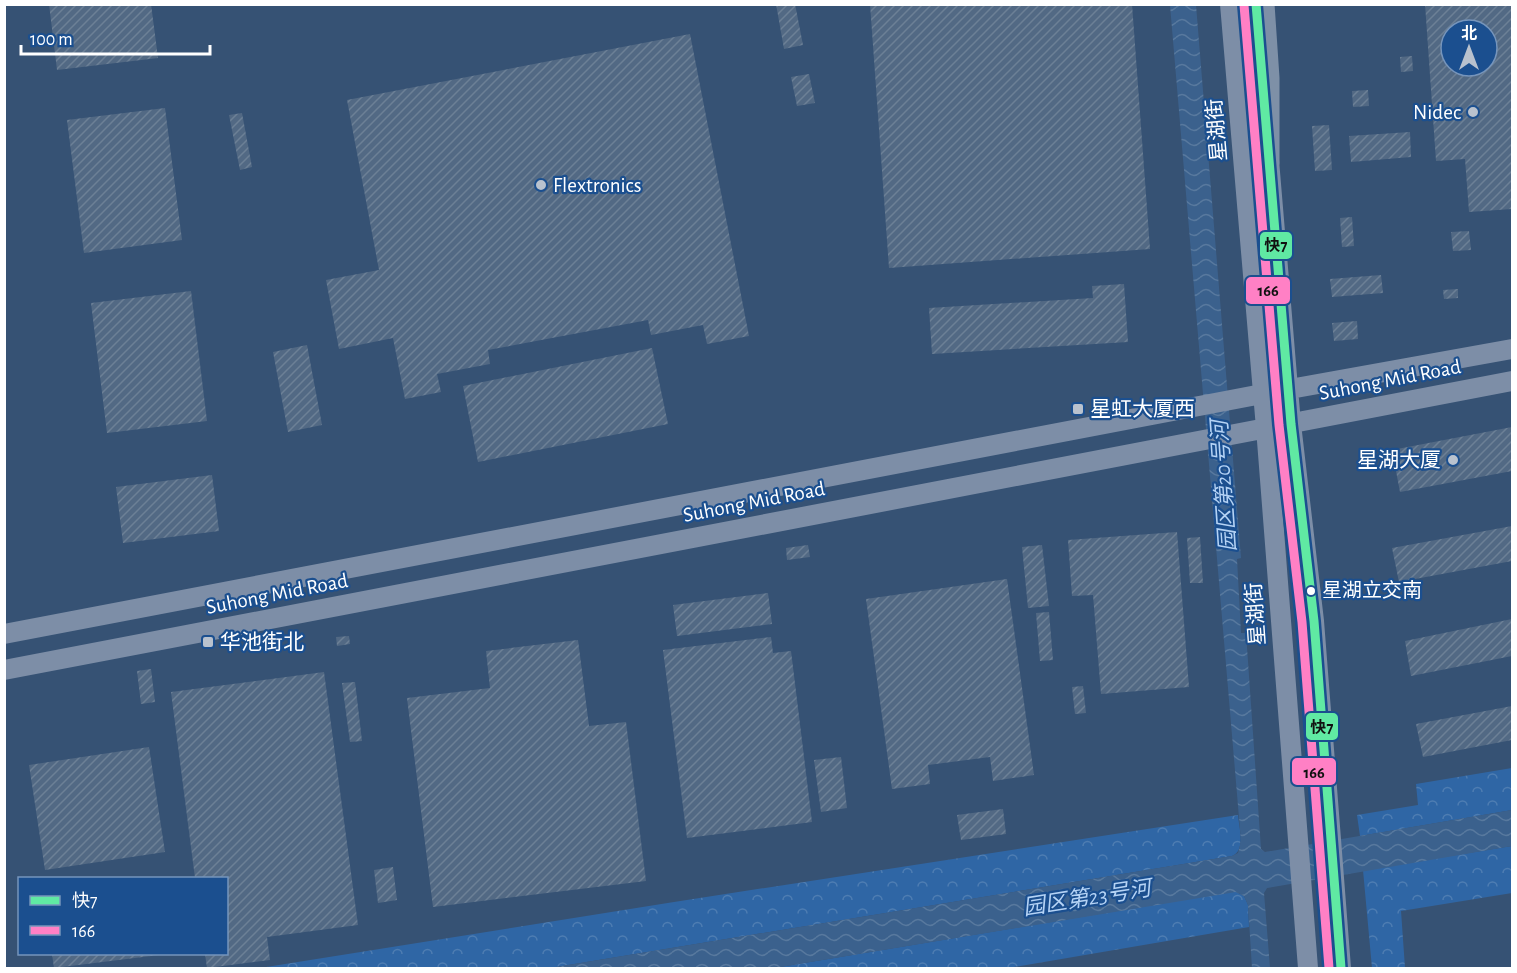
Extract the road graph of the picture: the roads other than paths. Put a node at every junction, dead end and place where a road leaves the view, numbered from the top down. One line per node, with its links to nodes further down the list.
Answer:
1 (1230, 4): 8 (main road, 星湖街)
2 (1256, 4): 4 (main road)
3 (1264, 4): 4 (highway)
4 (1269, 163): 7 (main road)
5 (1512, 349): 7 (main road, Suhong Mid Road)
6 (1512, 381): 9 (main road, Suhong Mid Road)
7 (1288, 390): 8 (main road, Suhong Mid Road); 9 (main road)
8 (1262, 394): 10 (main road, 星湖街); 11 (main road, Suhong Mid Road)
9 (1291, 424): 10 (main road, Suhong Mid Road); 14 (main road)
10 (1266, 429): 12 (main road, Suhong Mid Road); 13 (main road, 星湖街)
11 (4, 634)
12 (4, 670)
13 (1308, 969)
14 (1341, 969)

